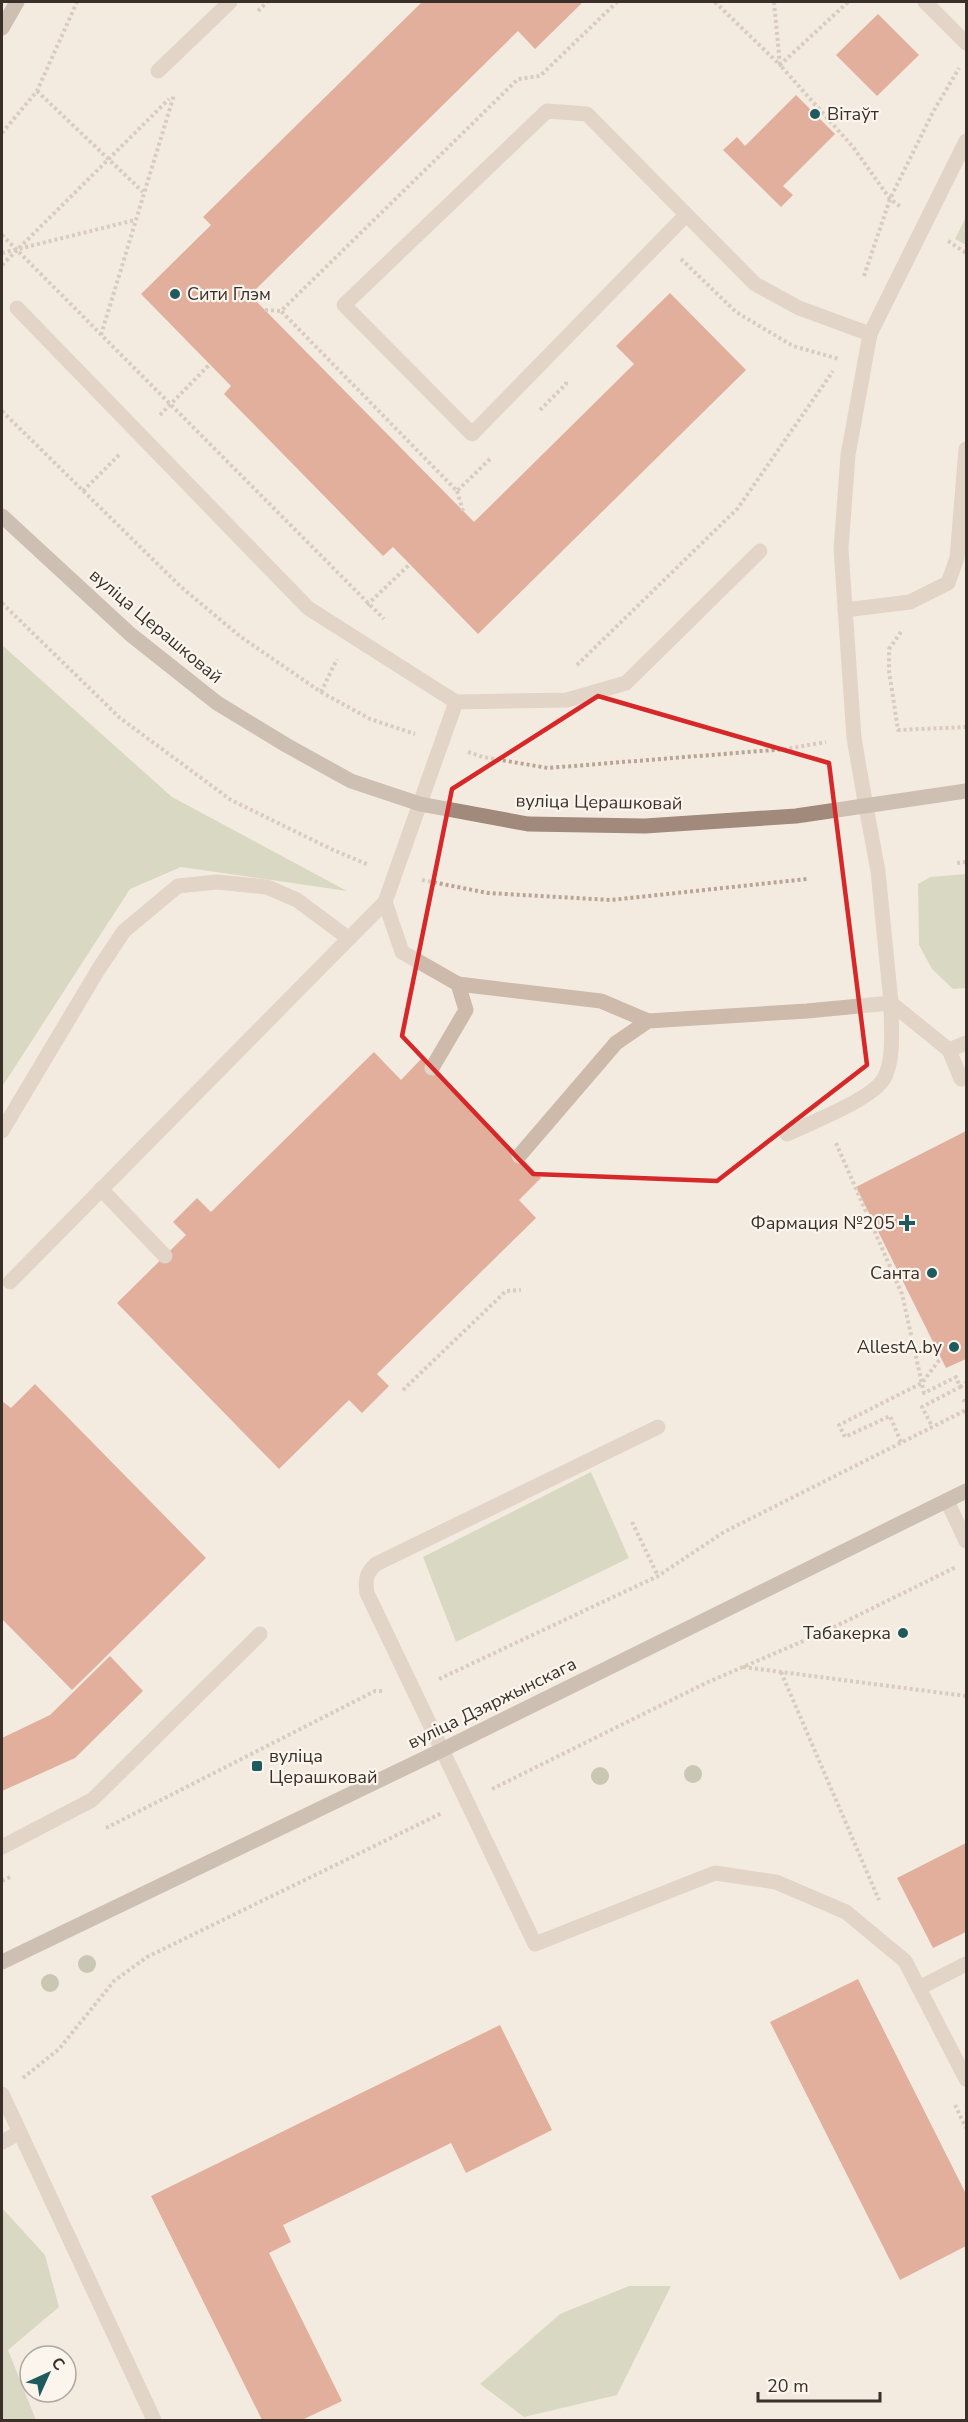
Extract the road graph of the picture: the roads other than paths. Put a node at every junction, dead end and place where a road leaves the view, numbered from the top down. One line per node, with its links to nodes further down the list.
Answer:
1 (17, 2): 4 (street)
2 (230, 2): 6 (street)
3 (925, 2): 5 (street)
4 (2, 28)
5 (966, 43)
6 (158, 71)
7 (966, 141): 10 (street)
8 (686, 215): 8 (street); 10 (street)
9 (17, 308): 15 (street)
10 (870, 334): 14 (street)
11 (966, 450): 14 (street)
12 (2, 516): 17 (street, вуліца Церашковай)
13 (760, 551): 15 (street)
14 (844, 610): 18 (street)
15 (456, 702): 17 (street)
16 (966, 791): 18 (street, вуліца Церашковай)
17 (420, 804): 18 (street, вуліца Церашковай); 19 (street)
18 (866, 807): 22 (street)
19 (385, 902): 20 (street); 21 (street)
20 (348, 938): 28 (street); 31 (street)
21 (458, 984): 23 (street); 26 (street)
22 (891, 1003): 23 (street); 25 (street); 29 (street)
23 (648, 1021): 30 (street)
24 (966, 1042): 25 (street)
25 (949, 1050): 27 (street)
26 (432, 1068)
27 (966, 1077)
28 (2, 1131)
29 (787, 1134)
30 (519, 1156)
31 (102, 1189): 32 (street); 33 (street)
32 (165, 1256)
33 (10, 1282)
34 (658, 1428): 39 (street)
35 (966, 1491): 36 (street, вуліца Дзяржынскага)
36 (947, 1501): 37 (street); 39 (street, вуліца Дзяржынскага)
37 (966, 1541)
38 (260, 1634): 40 (street)
39 (442, 1750): 41 (street, вуліца Дзяржынскага); 43 (street)
40 (2, 1847)
41 (2, 1962)
42 (966, 1964): 43 (street)
43 (919, 1988): 44 (street)
44 (966, 2079)
45 (2, 2094): 46 (street)
46 (19, 2133): 47 (street); 48 (street)
47 (2, 2142)
48 (154, 2421)

